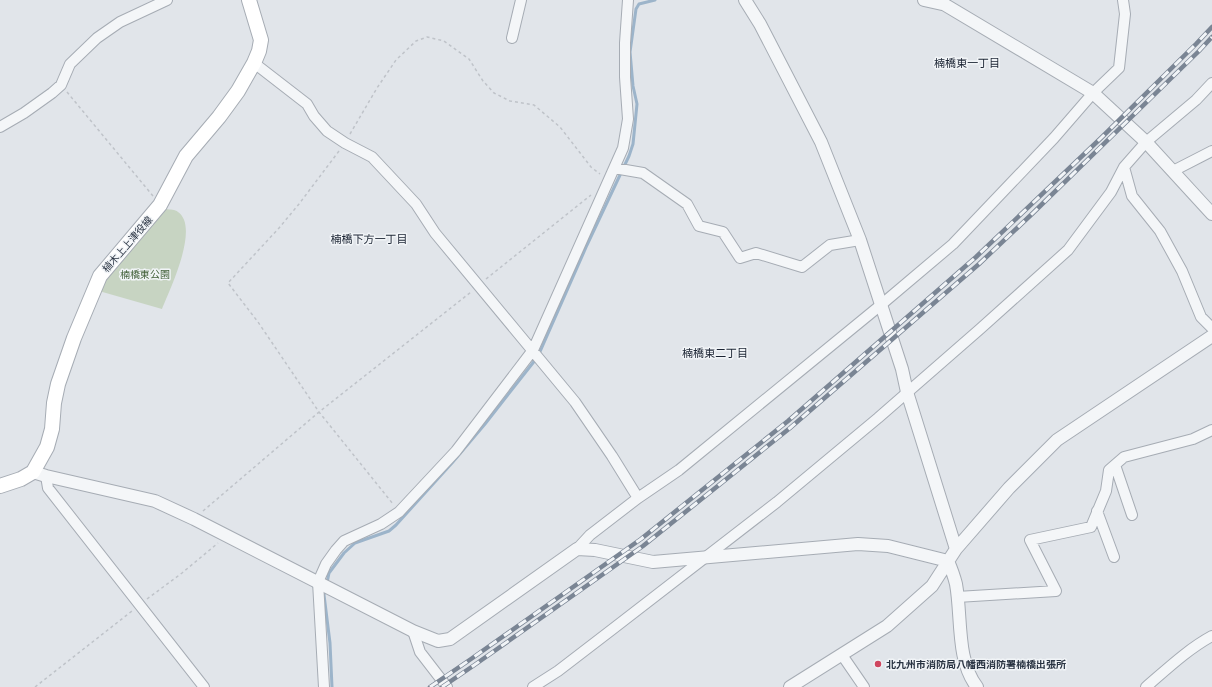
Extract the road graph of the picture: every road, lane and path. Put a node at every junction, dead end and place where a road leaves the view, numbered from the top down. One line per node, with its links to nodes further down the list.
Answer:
1 (167, 0): 12 (street)
2 (249, 0): 10 (main road, 植木上上津役線)
3 (521, 0): 9 (street)
4 (628, 0): 19 (street)
5 (745, 0): 25 (street)
6 (924, 0): 8 (street)
7 (1123, 0): 13 (street)
8 (941, 1): 13 (street)
9 (512, 38)
10 (254, 63): 16 (street); 23 (main road, 植木上上津役線)
11 (1212, 83): 15 (street)
12 (61, 85): 14 (street); 23 (path)
13 (1093, 93): 15 (street); 27 (street)
14 (0, 127)
15 (1146, 142): 18 (street); 20 (street)
16 (345, 143): 21 (path); 26 (street); 32 (path)
17 (1212, 151): 20 (street)
18 (1124, 167): 28 (street); 31 (street)
19 (614, 168): 21 (street); 25 (street)
20 (1173, 171): 24 (street)
21 (609, 180): 30 (street)
22 (590, 195): 26 (path)
23 (160, 206): 35 (main road, 植木上上津役線)
24 (1212, 214)
25 (860, 240): 27 (street)
26 (479, 285): 30 (street); 32 (path)
27 (882, 304): 31 (street); 37 (street)
28 (1212, 328)
29 (1212, 336): 44 (street)
30 (533, 350): 37 (street); 39 (street)
31 (908, 392): 44 (street); 45 (street)
32 (319, 412): 39 (path); 41 (path)
33 (1212, 430): 34 (street)
34 (1115, 465): 38 (street); 40 (street)
35 (40, 474): 36 (main road); 41 (street); 50 (street)
36 (0, 486)
37 (638, 498): 43 (street)
38 (1097, 511): 46 (street); 49 (street)
39 (399, 512): 48 (street)
40 (1132, 515)
41 (194, 519): 42 (street)
42 (228, 536): 48 (street); 50 (path)
43 (577, 549): 45 (street); 51 (street)
44 (956, 549): 47 (street)
45 (707, 557): 47 (street); 59 (street)
46 (1114, 557)
47 (948, 560): 49 (street); 53 (street)
48 (318, 582): 51 (street); 57 (street)
49 (957, 597): 61 (street)
50 (139, 605): 55 (path); 56 (street)
51 (413, 631): 58 (street)
52 (1212, 636): 62 (street)
53 (842, 655): 54 (street); 60 (street)
54 (797, 685)
55 (35, 687)
56 (204, 687)
57 (324, 687)
58 (447, 687)
59 (533, 687)
60 (864, 687)
61 (977, 687)
62 (1146, 687)

